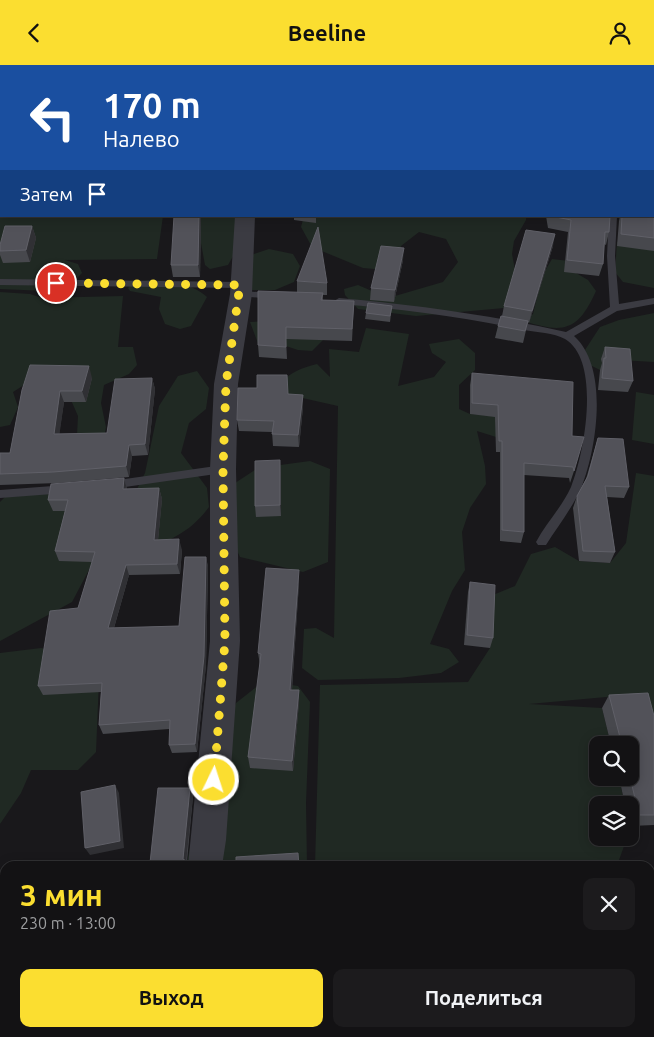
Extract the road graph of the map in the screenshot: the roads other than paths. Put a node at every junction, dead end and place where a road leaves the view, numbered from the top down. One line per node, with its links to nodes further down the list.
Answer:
1 (245, 217): 4 (street)
2 (613, 217): 8 (lane)
3 (0, 282): 4 (lane)
4 (240, 289): 5 (lane); 10 (street)
5 (285, 297)
6 (332, 300): 9 (lane)
7 (654, 301): 8 (lane)
8 (615, 308): 9 (lane)
9 (567, 336): 14 (lane)
10 (223, 469): 11 (lane); 15 (street)
11 (100, 486)
12 (73, 489): 13 (lane)
13 (0, 494)
14 (542, 542)
15 (206, 861)

